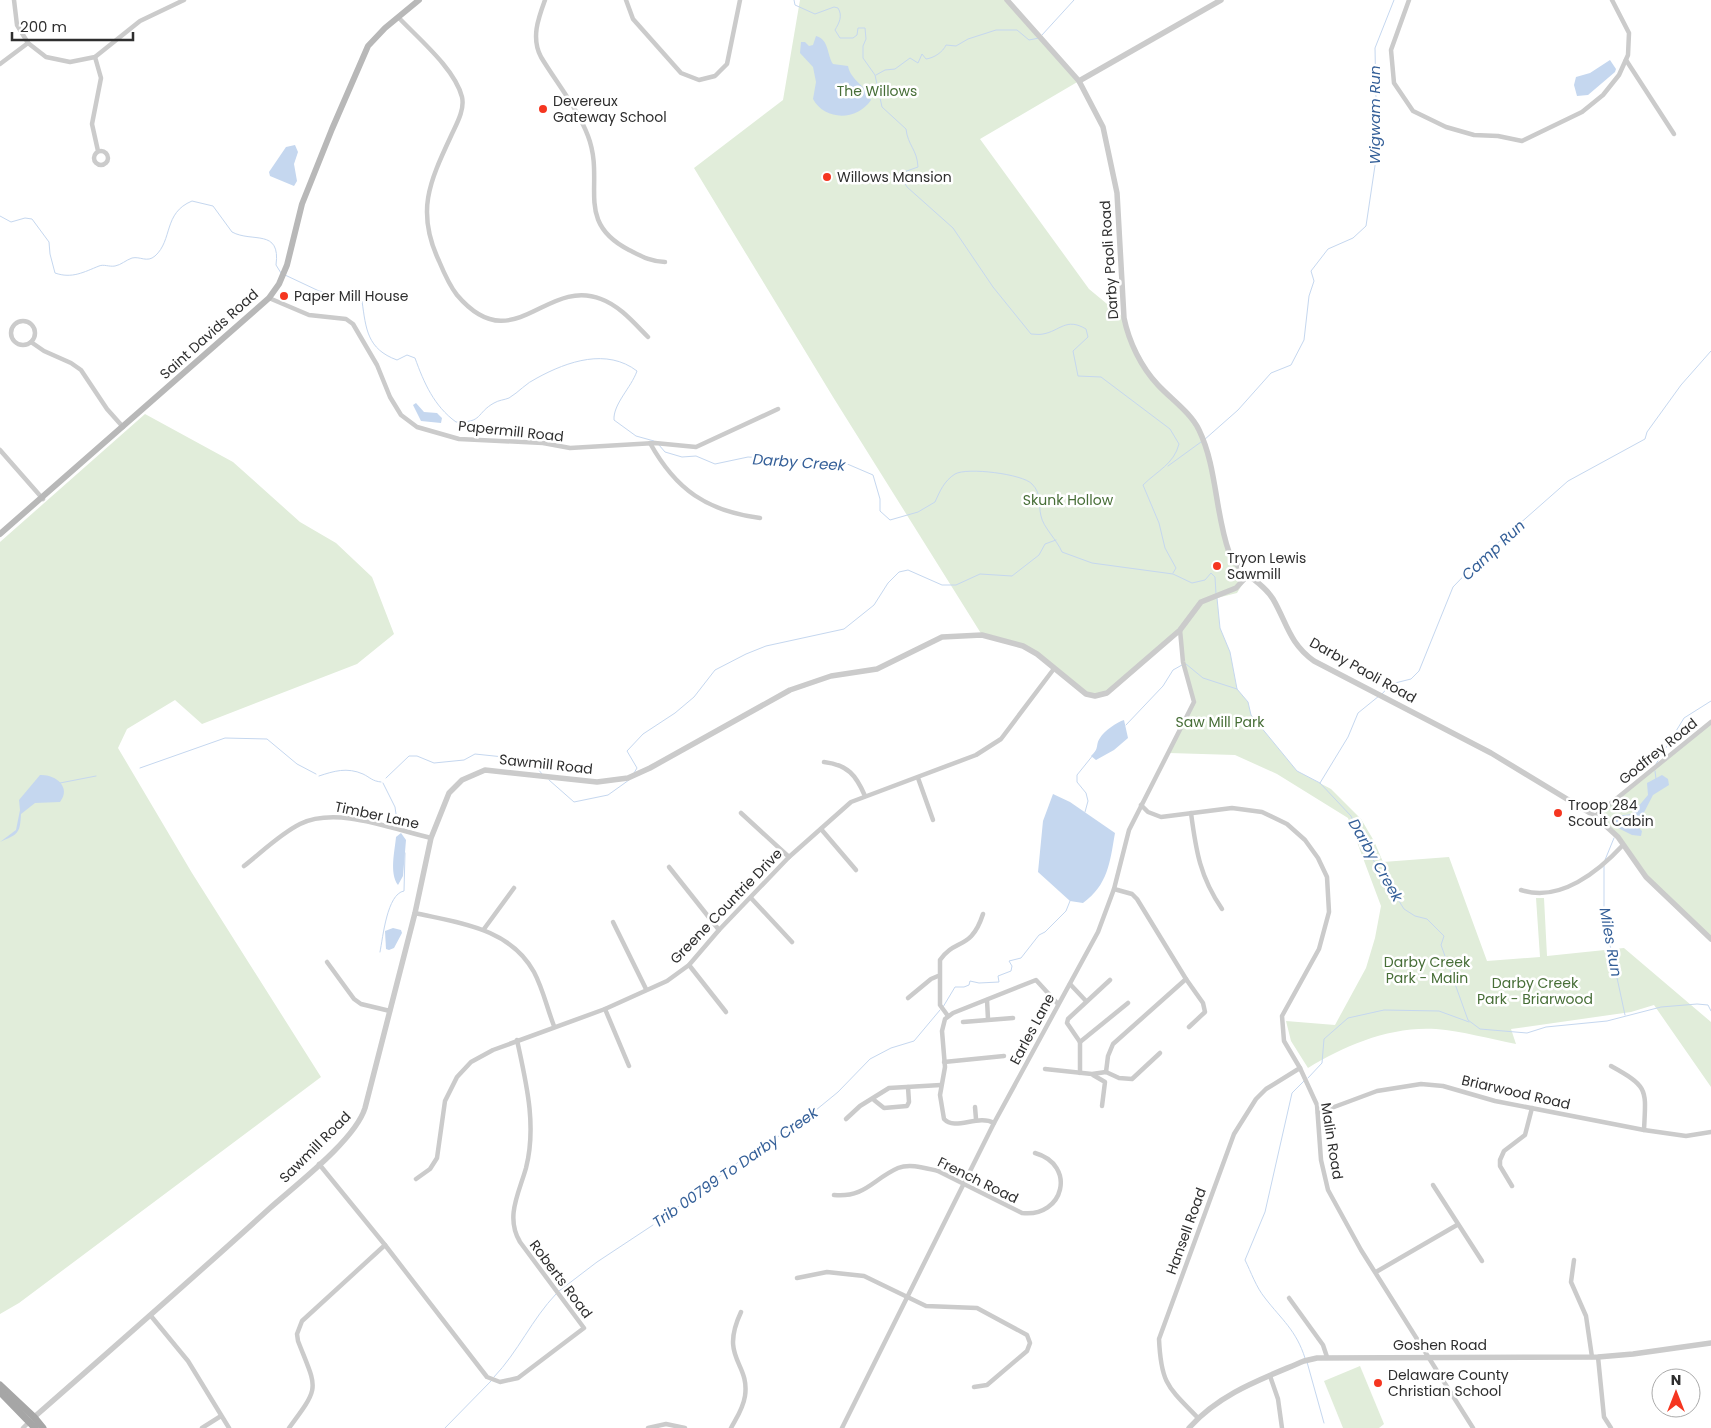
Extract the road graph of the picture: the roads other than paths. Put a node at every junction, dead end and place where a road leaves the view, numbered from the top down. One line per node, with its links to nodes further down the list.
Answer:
1 (14, 0): 12 (street)
2 (184, 0): 13 (street)
3 (419, 0): 11 (main road, Saint Davids Road)
4 (545, 0): 19 (street)
5 (626, 0): 6 (street)
6 (740, 0)
7 (1007, 0): 16 (street, Darby Paoli Road)
8 (1221, 0): 16 (street)
9 (1409, 0): 14 (street)
10 (1612, 0): 14 (street)
11 (399, 18): 20 (main road, Saint Davids Road); 21 (street)
12 (28, 43): 13 (street); 15 (street)
13 (94, 57): 18 (street)
14 (1626, 60): 17 (street)
15 (0, 64)
16 (1079, 81): 30 (street, Darby Paoli Road)
17 (1674, 134)
18 (98, 151)
19 (665, 262)
20 (269, 298): 24 (main road, Saint Davids Road); 25 (street, Papermill Road)
21 (648, 337)
22 (32, 342): 22 (street); 24 (street)
23 (778, 409): 25 (street, Papermill Road)
24 (123, 427): 27 (main road, Saint Davids Road)
25 (653, 443): 28 (street)
26 (0, 450): 27 (street)
27 (42, 498): 29 (main road, Saint Davids Road)
28 (760, 518)
29 (0, 534)
30 (1248, 576): 31 (street, Sawmill Road); 40 (street, Darby Paoli Road)
31 (1180, 630): 32 (street, Sawmill Road); 37 (street, Earles Lane)
32 (1054, 670): 35 (street, Greene Countrie Drive); 43 (street, Sawmill Road)
33 (1711, 722): 40 (street, Godfrey Road)
34 (824, 762): 36 (street)
35 (918, 778): 36 (street, Greene Countrie Drive); 41 (street)
36 (865, 796): 42 (street, Greene Countrie Drive)
37 (1141, 805): 39 (street, Malin Road); 50 (street, Earles Lane)
38 (741, 813): 45 (street)
39 (1191, 813): 53 (street); 89 (street, Malin Road)
40 (1595, 816): 44 (street, Darby Paoli Road)
41 (933, 820)
42 (821, 829): 45 (street, Greene Countrie Drive); 48 (street)
43 (430, 838): 46 (street, Timber Lane); 54 (street, Sawmill Road)
44 (1623, 844): 51 (street); 59 (street, Darby Paoli Road)
45 (789, 857): 52 (street, Greene Countrie Drive)
46 (244, 866)
47 (669, 867): 58 (street)
48 (856, 870)
49 (514, 888): 57 (street)
50 (1114, 889): 64 (street); 66 (street, Earles Lane)
51 (1521, 890)
52 (751, 898): 58 (street, Greene Countrie Drive); 60 (street)
53 (1222, 909)
54 (415, 912): 57 (street); 74 (street, Sawmill Road)
55 (982, 914): 63 (street)
56 (614, 922): 67 (street)
57 (484, 929): 80 (street)
58 (719, 930): 62 (street, Greene Countrie Drive)
59 (1711, 939)
60 (792, 942)
61 (327, 962): 74 (street)
62 (689, 965): 67 (street, Greene Countrie Drive); 75 (street)
63 (938, 976): 68 (street); 76 (street)
64 (1186, 979): 81 (street); 91 (street)
65 (1110, 980): 70 (street)
66 (1070, 984): 70 (street); 72 (street, Earles Lane)
67 (646, 989): 73 (street, Greene Countrie Drive)
68 (908, 998)
69 (987, 1000): 72 (street); 76 (street); 78 (street)
70 (1086, 1001): 83 (street)
71 (1128, 1003): 83 (street)
72 (1058, 1004): 103 (street, Earles Lane)
73 (604, 1009): 80 (street, Greene Countrie Drive); 87 (street)
74 (390, 1011): 107 (street, Sawmill Road)
75 (726, 1012)
76 (948, 1016): 86 (street)
77 (1013, 1018): 78 (street)
78 (988, 1019): 79 (street)
79 (963, 1022)
80 (554, 1026): 82 (street, Greene Countrie Drive)
81 (1189, 1027)
82 (517, 1040): 108 (street, Greene Countrie Drive); 114 (street, Roberts Road)
83 (1080, 1042): 92 (street)
84 (1160, 1053): 91 (street)
85 (1004, 1056): 86 (street)
86 (944, 1062): 94 (street)
87 (629, 1066)
88 (1611, 1066): 104 (street)
89 (1300, 1068): 100 (street, Malin Road); 132 (street, Hansell Road)
90 (1045, 1069): 92 (street)
91 (1106, 1072): 93 (street)
92 (1080, 1073): 93 (street)
93 (1092, 1074): 97 (street)
94 (941, 1085): 95 (street); 102 (street)
95 (908, 1087): 96 (street); 96 (street)
96 (874, 1100): 101 (street)
97 (1102, 1106)
98 (975, 1108): 102 (street)
99 (1532, 1108): 100 (street, Briarwood Road); 104 (street, Briarwood Road); 111 (street)
100 (1318, 1113): 117 (street, Malin Road)
101 (846, 1119)
102 (976, 1119): 103 (street)
103 (994, 1123): 109 (street, Earles Lane)
104 (1644, 1130): 105 (street, Briarwood Road)
105 (1711, 1132)
106 (1035, 1153): 109 (street, French Road)
107 (318, 1164): 114 (street, Roberts Road); 122 (street, Sawmill Road)
108 (416, 1179)
109 (963, 1185): 112 (street, French Road); 119 (street, Earles Lane)
110 (1433, 1185): 113 (street)
111 (1512, 1186)
112 (834, 1195)
113 (1457, 1225): 116 (street); 117 (street)
114 (385, 1245): 139 (street)
115 (1574, 1260): 125 (street)
116 (1482, 1261)
117 (1376, 1272): 126 (street, Malin Road)
118 (797, 1278): 119 (street)
119 (908, 1297): 129 (street); 143 (street, Earles Lane)
120 (1290, 1298): 124 (street)
121 (741, 1312): 142 (street)
122 (151, 1316): 131 (street); 133 (street, Sawmill Road)
123 (1711, 1343): 125 (street, Goshen Road)
124 (1328, 1357): 126 (street, Goshen Road); 127 (street, Goshen Road)
125 (1595, 1357): 126 (street, Goshen Road); 147 (street)
126 (1428, 1359): 146 (street, Malin Road)
127 (1270, 1376): 132 (street, Goshen Road); 145 (street)
128 (0, 1385): 133 (main road)
129 (974, 1387)
130 (0, 1392): 133 (main road)
131 (221, 1416): 137 (street); 138 (street)
132 (1198, 1418): 144 (street, Goshen Road)
133 (32, 1419): 134 (street); 135 (main road); 136 (main road)
134 (23, 1428)
135 (35, 1428)
136 (43, 1428)
137 (202, 1428)
138 (229, 1428)
139 (288, 1428)
140 (648, 1428): 141 (street)
141 (685, 1428)
142 (731, 1428)
143 (842, 1428)
144 (1189, 1428)
145 (1282, 1428)
146 (1472, 1428)
147 (1611, 1428)

